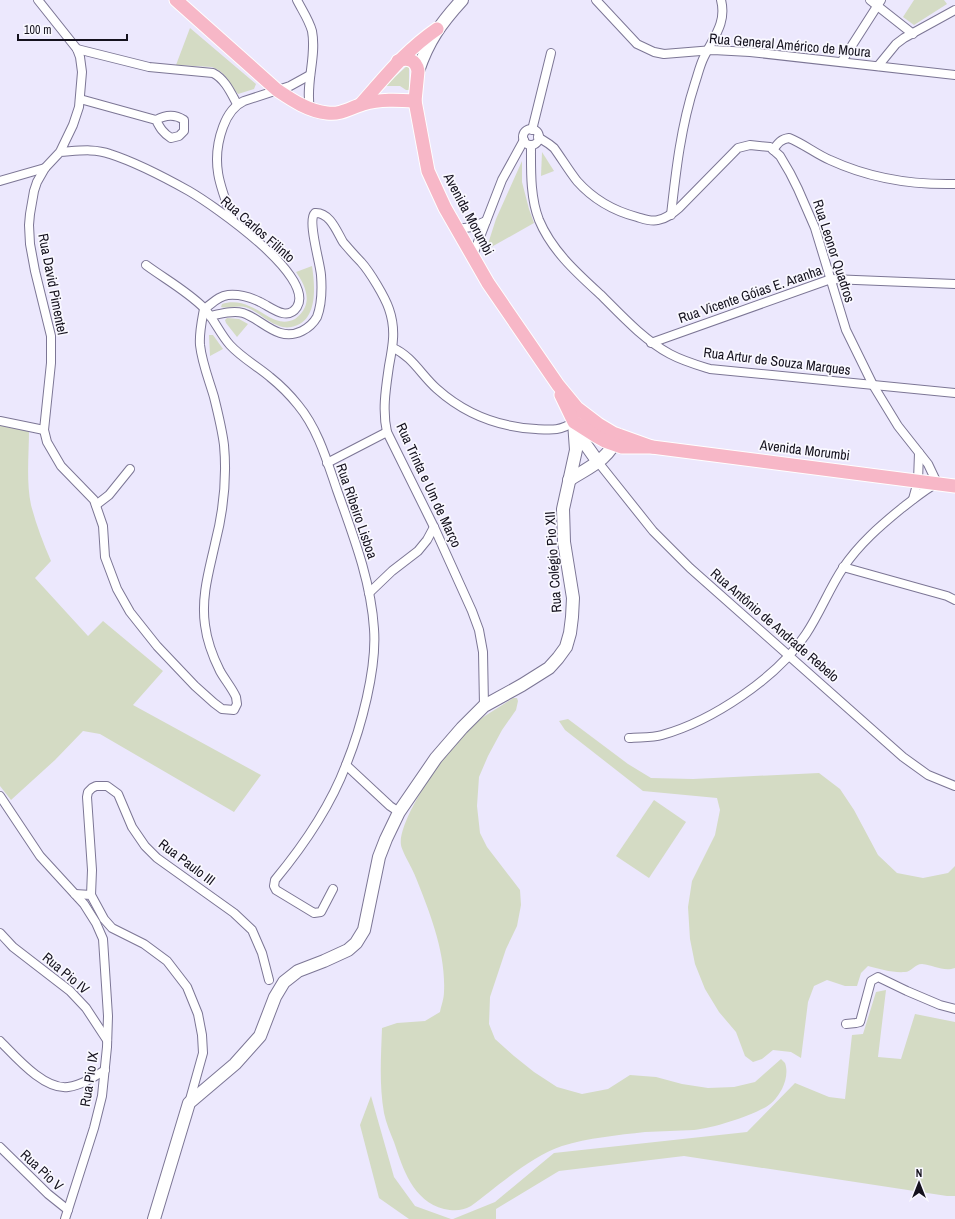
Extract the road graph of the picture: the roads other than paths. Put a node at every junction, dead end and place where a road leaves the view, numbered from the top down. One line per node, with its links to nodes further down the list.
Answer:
1 (38, 0): 12 (street, Rua David Pimentel)
2 (176, 0): 22 (main road)
3 (297, 0): 19 (street)
4 (462, 0): 10 (street, Avenida Morumbi)
5 (596, 0): 13 (street, Rua General Américo de Moura)
6 (721, 0): 13 (street)
7 (870, 0): 8 (street)
8 (879, 3): 11 (street); 16 (street)
9 (955, 10): 11 (street)
10 (437, 29): 15 (main road); 18 (street, Avenida Morumbi)
11 (913, 34): 17 (street)
12 (77, 49): 23 (street, Rua David Pimentel); 26 (street)
13 (708, 50): 16 (street, Rua General Américo de Moura); 39 (street)
14 (551, 53): 30 (street)
15 (398, 61): 18 (main road); 21 (main road)
16 (842, 61): 17 (street, Rua General Américo de Moura)
17 (878, 66): 20 (street, Rua General Américo de Moura)
18 (418, 71): 25 (main road, Avenida Morumbi)
19 (310, 75): 22 (street); 28 (street)
20 (955, 75)
21 (376, 88): 24 (main road); 27 (main road)
22 (277, 90): 26 (street); 28 (main road)
23 (80, 99): 29 (street); 35 (street, Rua David Pimentel)
24 (381, 101): 25 (main road); 27 (main road)
25 (415, 101): 42 (main road, Avenida Morumbi)
26 (237, 104): 40 (street)
27 (361, 104): 28 (main road)
28 (310, 109)
29 (156, 120)
30 (532, 130): 31 (street); 32 (street)
31 (538, 137): 33 (street); 39 (street)
32 (524, 140): 33 (street); 41 (street)
33 (531, 145): 49 (street, Rua Artur de Souza Marques)
34 (773, 150): 38 (street); 39 (street); 45 (street, Rua Leonor Quadros)
35 (60, 152): 36 (street, Rua David Pimentel); 40 (street, Rua Carlos Filinto)
36 (45, 168): 37 (street); 56 (street, Rua David Pimentel)
37 (0, 181)
38 (955, 184)
39 (671, 215)
40 (233, 221): 47 (street, Rua Carlos Filinto)
41 (486, 221): 42 (street); 43 (street)
42 (457, 228): 43 (main road, Avenida Morumbi)
43 (473, 255): 51 (main road, Avenida Morumbi)
44 (146, 265): 47 (street, Rua Ribeiro Lisboa)
45 (831, 280): 46 (street, Rua Vicente Góias E. Aranha); 49 (street, Rua Vicente Góias E. Aranha); 52 (street, Rua Leonor Quadros)
46 (955, 284)
47 (204, 309): 48 (street, Rua Ribeiro Lisboa); 68 (street, Rua David Pimentel)
48 (210, 316): 50 (street, Rua Trinta e Um de Março); 61 (street, Rua Ribeiro Lisboa)
49 (651, 343): 52 (street, Rua Artur de Souza Marques)
50 (393, 348): 55 (street); 57 (street, Rua Trinta e Um de Março)
51 (558, 385): 55 (main road, Avenida Morumbi); 58 (main road, Avenida Morumbi)
52 (873, 385): 53 (street, Rua Artur de Souza Marques); 59 (street, Rua Leonor Quadros)
53 (955, 394)
54 (0, 421): 56 (street)
55 (574, 422): 58 (main road); 60 (street); 63 (street, Rua Colégio Pio XII)
56 (44, 430): 68 (street, Rua David Pimentel)
57 (387, 432): 61 (street); 69 (street, Rua Trinta e Um de Março)
58 (615, 438): 60 (street); 64 (main road, Avenida Morumbi)
59 (919, 453): 64 (street); 65 (street, Rua Leonor Quadros)
60 (598, 462): 63 (street); 73 (street, Rua Antônio de Andrade Rebelo)
61 (327, 463): 71 (street, Rua Ribeiro Lisboa)
62 (130, 469): 68 (street)
63 (569, 480): 74 (street, Rua Colégio Pio XII)
64 (918, 481): 65 (main road, Avenida Morumbi); 67 (street)
65 (937, 483): 66 (main road, Avenida Morumbi); 67 (street)
66 (955, 486)
67 (913, 499): 70 (street)
68 (96, 505)
69 (434, 527): 71 (street); 74 (street, Rua Trinta e Um de Março)
70 (843, 567): 72 (street); 73 (street)
71 (369, 593): 76 (street, Rua Ribeiro Lisboa)
72 (955, 600)
73 (790, 655): 75 (street); 77 (street, Rua Antônio de Andrade Rebelo)
74 (484, 706): 79 (street, Rua Colégio Pio XII)
75 (629, 738)
76 (346, 765): 79 (street); 80 (street, Rua Ribeiro Lisboa)
77 (955, 786)
78 (0, 796): 81 (street, Rua Pio IX)
79 (399, 812): 92 (street, Rua Colégio Pio XII)
80 (334, 889)
81 (75, 894): 82 (street); 85 (street, Rua Pio IX)
82 (91, 895): 83 (street); 86 (street, Rua Paulo III)
83 (112, 928): 85 (street); 92 (street)
84 (0, 933): 89 (street, Rua Pio IV)
85 (103, 939): 89 (street, Rua Pio IX)
86 (269, 980)
87 (955, 1009): 88 (street)
88 (846, 1024)
89 (108, 1040): 91 (street, Rua Pio IX)
90 (0, 1041): 91 (street)
91 (105, 1070): 94 (street, Rua Pio IX)
92 (189, 1103): 96 (street)
93 (0, 1147): 94 (street, Rua Pio V)
94 (68, 1210): 95 (street, Rua Pio IX)
95 (65, 1219)
96 (154, 1219)

